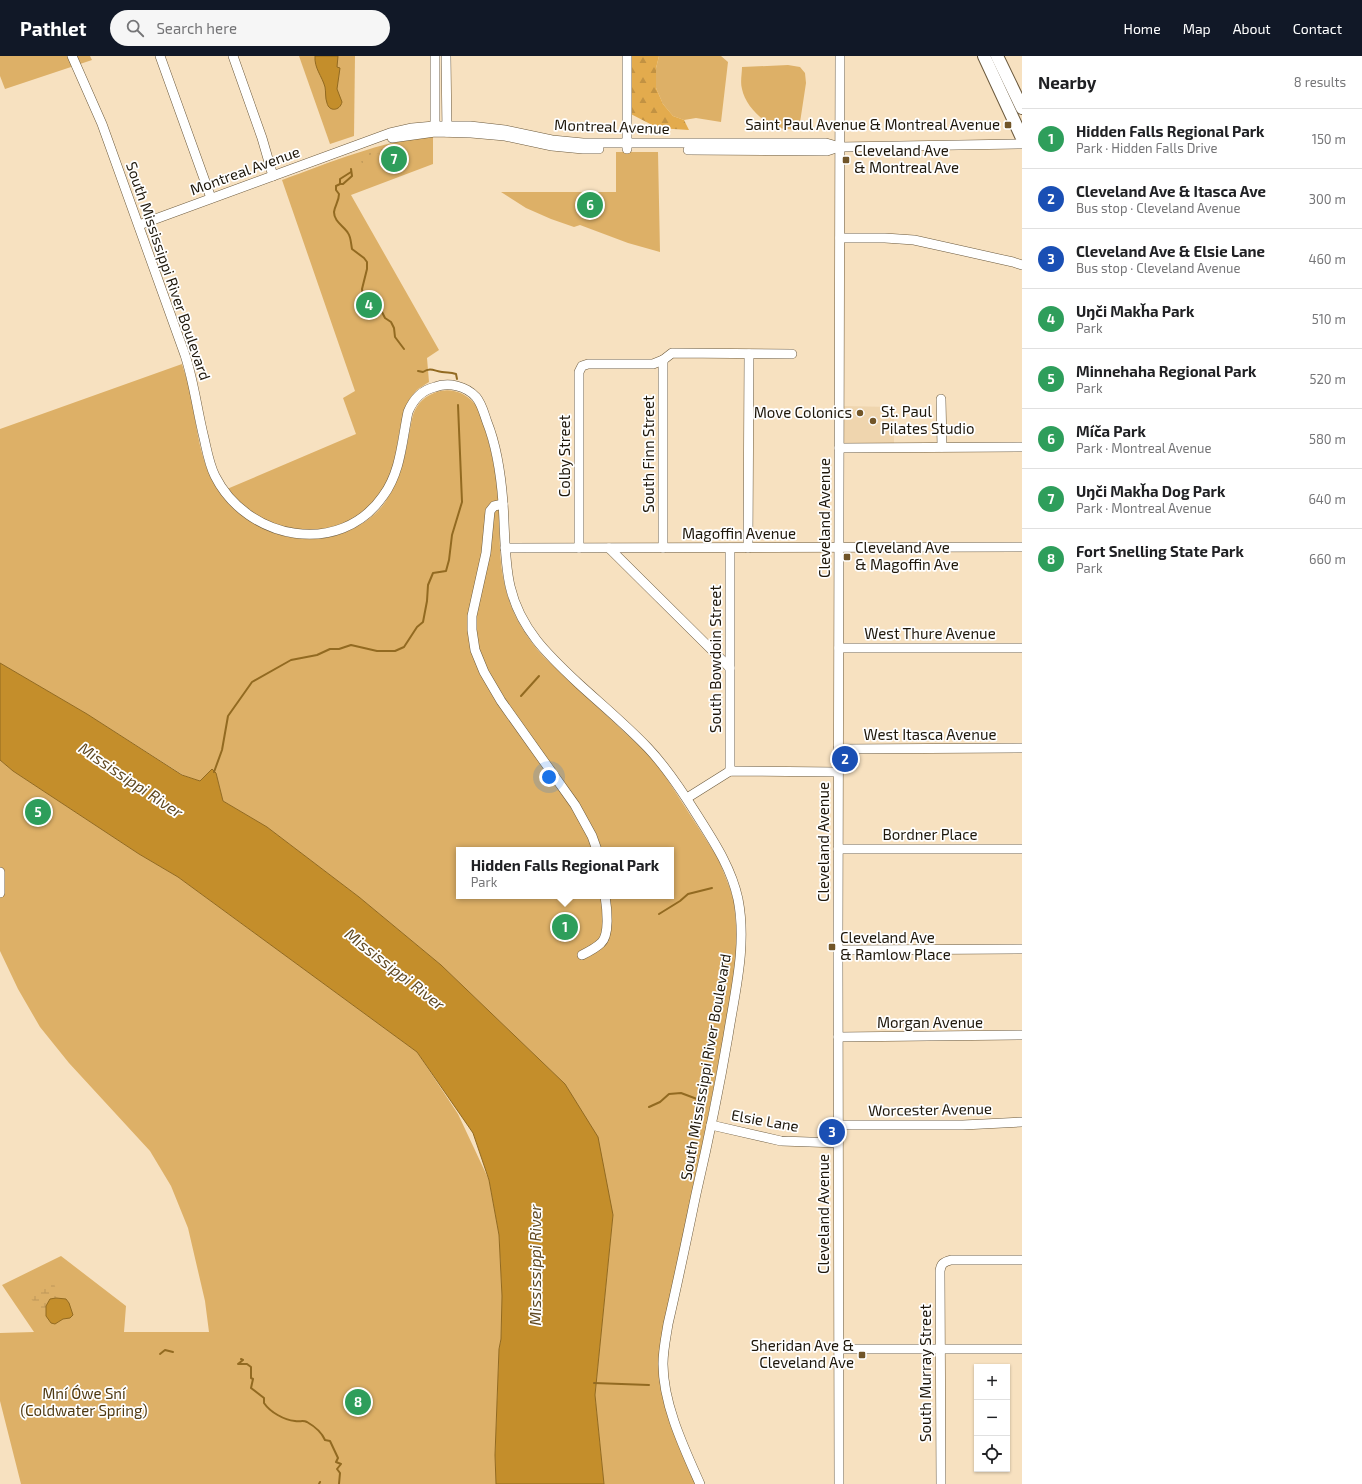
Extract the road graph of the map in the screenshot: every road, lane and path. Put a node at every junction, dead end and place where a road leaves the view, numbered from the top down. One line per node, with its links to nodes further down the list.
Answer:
1 (72, 56): 19 (street, South Mississippi River Boulevard)
2 (160, 56): 18 (street)
3 (233, 56): 17 (street)
4 (435, 56): 11 (street)
5 (446, 56): 12 (street)
6 (626, 56): 15 (street)
7 (840, 56): 16 (street, Cleveland Avenue)
8 (984, 56): 13 (main road)
9 (997, 56): 10 (main road)
10 (1022, 108)
11 (434, 129): 12 (street, Montreal Avenue); 17 (street, Montreal Avenue)
12 (447, 129): 15 (street, Montreal Avenue)
13 (1022, 138)
14 (1022, 144): 16 (street, Montreal Avenue)
15 (628, 146): 16 (street, Montreal Avenue)
16 (840, 146): 20 (street, Cleveland Avenue)
17 (273, 176): 18 (street, Montreal Avenue)
18 (212, 198): 19 (street, Montreal Avenue)
19 (139, 225): 29 (street, South Mississippi River Boulevard)
20 (840, 238): 21 (street); 28 (street, Cleveland Avenue)
21 (1022, 265)
22 (749, 354): 23 (street); 24 (street); 37 (street)
23 (792, 354)
24 (663, 360): 33 (street, Colby Street); 35 (street, South Finn Street)
25 (941, 399): 26 (street)
26 (942, 447): 27 (street); 28 (street)
27 (1022, 447)
28 (839, 448): 30 (street, Cleveland Avenue)
29 (503, 504): 32 (street, South Mississippi River Boulevard); 46 (street)
30 (839, 547): 31 (street, Magoffin Avenue); 37 (street, Magoffin Avenue); 38 (street, Cleveland Avenue)
31 (1022, 547)
32 (505, 548): 33 (street, Magoffin Avenue); 45 (street, South Mississippi River Boulevard)
33 (578, 548): 34 (street, Magoffin Avenue)
34 (609, 548): 35 (street, Magoffin Avenue); 40 (street)
35 (663, 548): 36 (street, Magoffin Avenue)
36 (730, 548): 37 (street, Magoffin Avenue); 40 (street, South Bowdoin Street)
37 (748, 548)
38 (839, 648): 39 (street, West Thure Avenue); 42 (street, Cleveland Avenue)
39 (1022, 648)
40 (730, 668): 43 (street, South Bowdoin Street)
41 (1022, 748): 42 (street, West Itasca Avenue)
42 (838, 749): 44 (street, Cleveland Avenue)
43 (730, 772): 44 (street); 45 (street)
44 (838, 772): 47 (street, Cleveland Avenue)
45 (687, 798): 58 (street, South Mississippi River Boulevard)
46 (596, 847)
47 (838, 849): 48 (street, Bordner Place); 53 (street, Cleveland Avenue)
48 (1022, 849)
49 (0, 872): 50 (street)
50 (0, 893)
51 (606, 899): 54 (street)
52 (1022, 949): 53 (street)
53 (838, 950): 56 (street, Cleveland Avenue)
54 (582, 956)
55 (1022, 1035): 56 (street, Morgan Avenue)
56 (838, 1037): 59 (street, Cleveland Avenue)
57 (1022, 1122): 59 (street, Worcester Avenue)
58 (711, 1125): 60 (street, Elsie Lane); 65 (street, South Mississippi River Boulevard)
59 (838, 1125): 60 (street, Cleveland Avenue)
60 (838, 1143): 62 (street, Cleveland Avenue)
61 (1022, 1260): 63 (street, South Murray Street)
62 (838, 1349): 63 (street); 66 (street, Cleveland Avenue)
63 (941, 1349): 64 (street); 67 (street, South Murray Street)
64 (1022, 1349)
65 (700, 1484)
66 (838, 1484)
67 (941, 1484)

